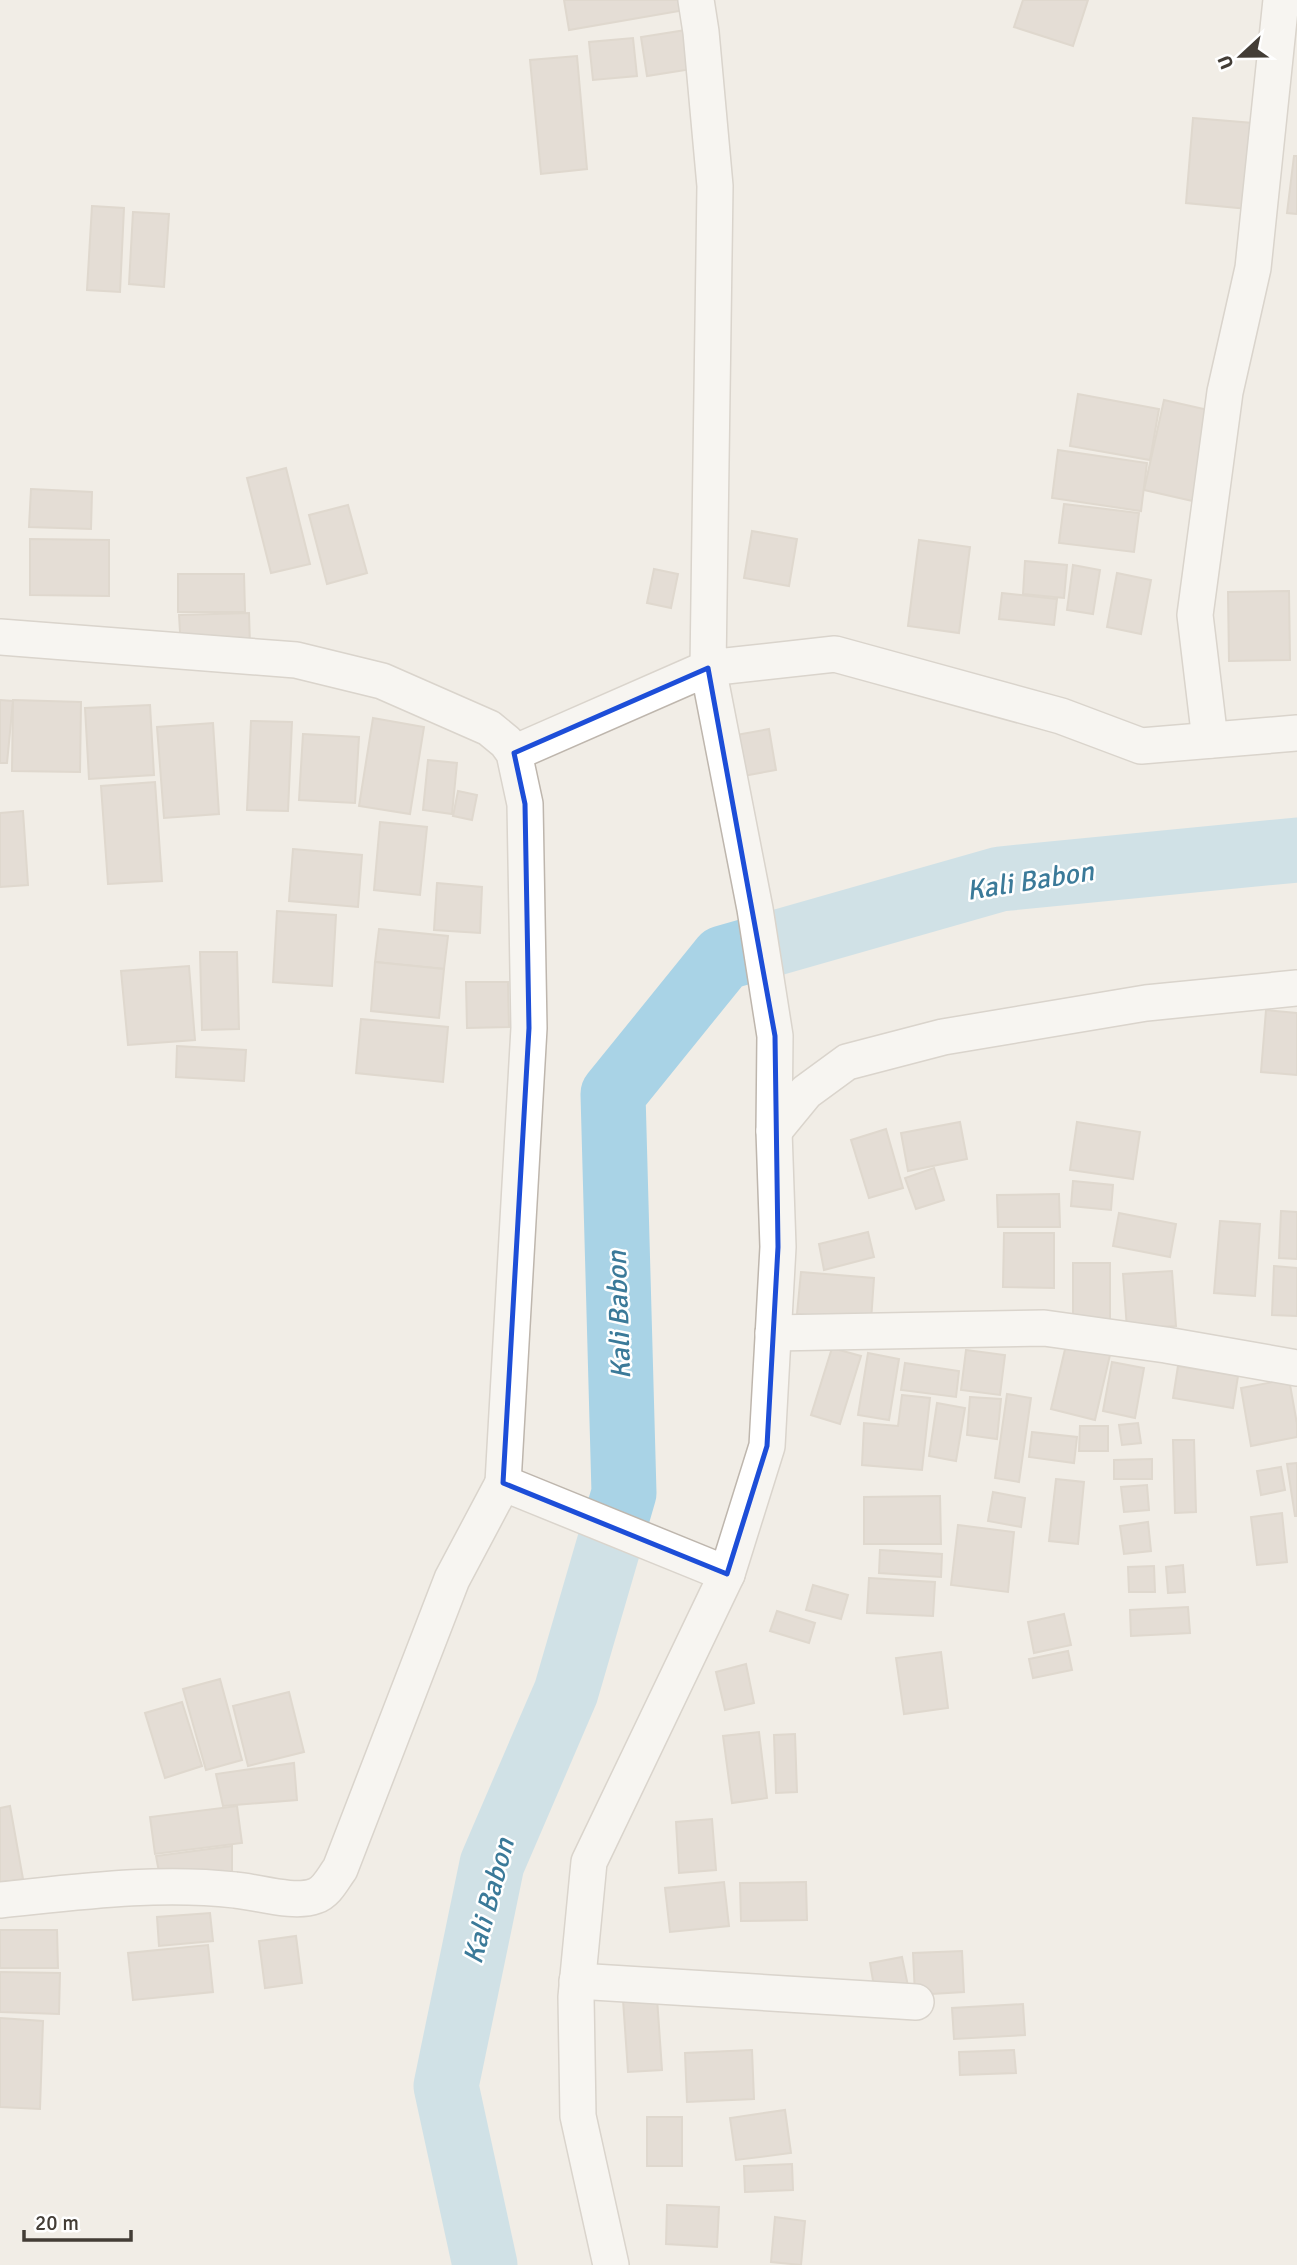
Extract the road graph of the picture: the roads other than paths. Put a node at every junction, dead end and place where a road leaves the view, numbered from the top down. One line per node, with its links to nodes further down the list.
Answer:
1 (696, 0): 4 (street)
2 (1281, 0): 6 (street)
3 (0, 637): 7 (street)
4 (708, 668): 6 (street); 7 (street); 9 (street)
5 (1297, 733): 6 (street)
6 (1210, 740)
7 (514, 752): 12 (street)
8 (1297, 988): 9 (street)
9 (774, 1131): 10 (street)
10 (773, 1333): 11 (street); 13 (street)
11 (1297, 1368)
12 (516, 1487): 13 (street); 14 (street)
13 (711, 1567): 15 (street)
14 (0, 1900)
15 (577, 1981): 16 (street); 17 (street)
16 (916, 2002)
17 (611, 2265)

